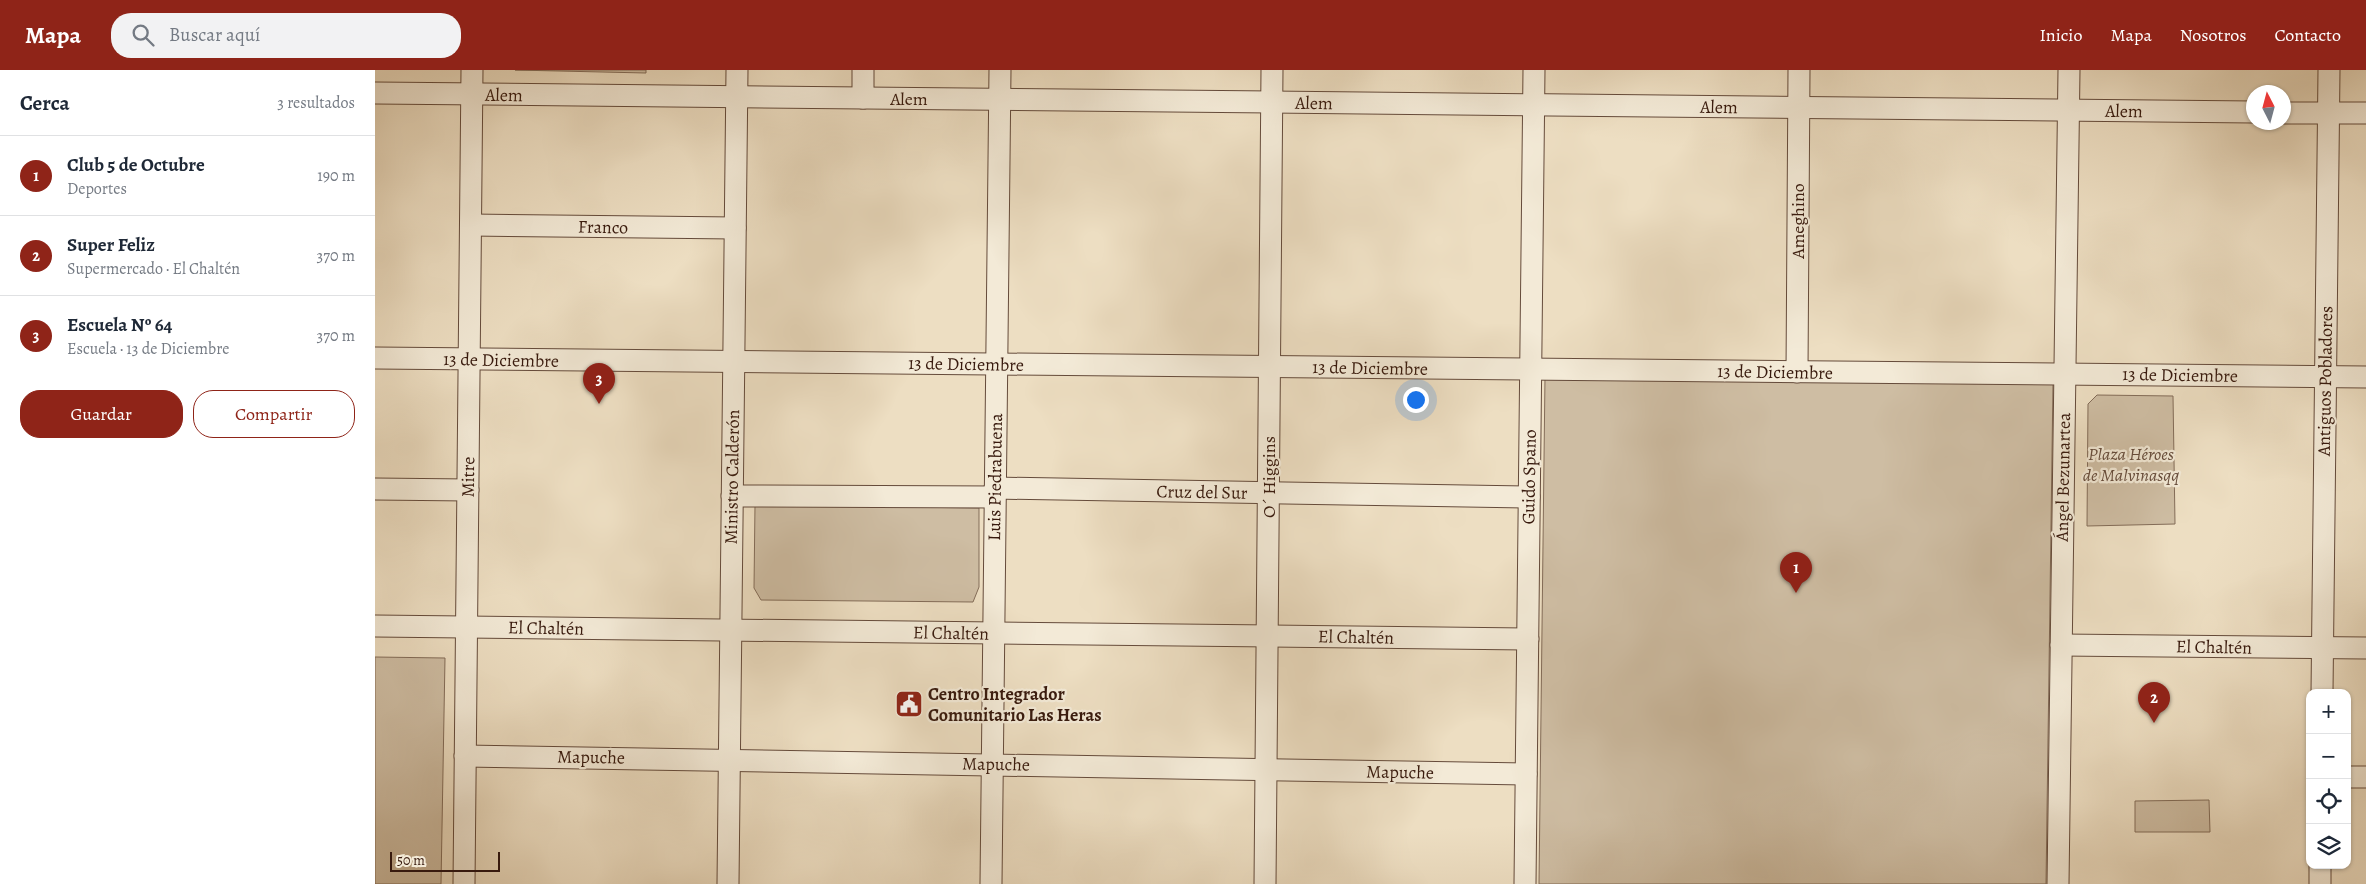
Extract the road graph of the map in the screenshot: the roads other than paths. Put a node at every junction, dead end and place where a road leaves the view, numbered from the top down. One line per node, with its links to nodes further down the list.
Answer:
1 (472, 70): 11 (street, Mitre)
2 (737, 70): 12 (street, Ministro Calderón)
3 (863, 70): 13 (street)
4 (1000, 70): 14 (street, Luis Piedrabuena)
5 (1272, 70): 15 (street, O´ Higgins)
6 (1534, 70): 16 (street, Guido Spano)
7 (1799, 70): 17 (street, Ameghino)
8 (2069, 70): 18 (street, Ángel Bezunartea)
9 (2329, 70): 21 (street, Antiguos Pobladores)
10 (375, 93): 11 (street, Alem)
11 (472, 94): 12 (street, Alem); 23 (street, Mitre)
12 (736, 97): 13 (street, Alem); 24 (street, Ministro Calderón)
13 (863, 98): 14 (street, Alem)
14 (1000, 100): 15 (street, Alem); 28 (street, Luis Piedrabuena)
15 (1271, 102): 16 (street, Alem); 29 (street, O´ Higgins)
16 (1533, 105): 17 (street, Alem); 30 (street, Guido Spano)
17 (1799, 108): 18 (street, Alem); 31 (street, Ameghino)
18 (2068, 110): 19 (street, Alem); 32 (street, Ángel Bezunartea)
19 (2246, 112)
20 (2291, 112): 21 (street)
21 (2329, 113): 22 (street); 33 (street, Antiguos Pobladores)
22 (2366, 113)
23 (471, 225): 24 (street, Franco); 26 (street, Mitre)
24 (735, 228): 27 (street, Ministro Calderón)
25 (375, 358): 26 (street, 13 de Diciembre)
26 (469, 360): 27 (street, 13 de Diciembre); 36 (street, Mitre)
27 (733, 362): 28 (street, 13 de Diciembre); 39 (street, Ministro Calderón)
28 (997, 364): 29 (street, 13 de Diciembre); 37 (street, Luis Piedrabuena)
29 (1269, 367): 30 (street, 13 de Diciembre); 38 (street, O´ Higgins)
30 (1531, 369): 31 (street, 13 de Diciembre); 40 (street, Guido Spano)
31 (1797, 372): 32 (street, 13 de Diciembre)
32 (2065, 374): 33 (street, 13 de Diciembre); 47 (street, Ángel Bezunartea)
33 (2325, 377): 34 (street, 13 de Diciembre); 48 (street, Antiguos Pobladores)
34 (2366, 377)
35 (375, 489): 36 (street)
36 (468, 490): 42 (street, Mitre)
37 (995, 493): 38 (street, Cruz del Sur); 39 (street, Cruz del Sur); 44 (street, Luis Piedrabuena)
38 (1269, 493): 40 (street, Cruz del Sur); 45 (street, O´ Higgins)
39 (732, 496): 43 (street, Ministro Calderón)
40 (1529, 497): 46 (street, Guido Spano)
41 (375, 626): 42 (street, El Chaltén)
42 (466, 627): 43 (street, El Chaltén); 51 (street, Mitre)
43 (731, 630): 44 (street, El Chaltén); 52 (street, Ministro Calderón)
44 (993, 633): 45 (street, El Chaltén); 53 (street, Luis Piedrabuena)
45 (1267, 635): 46 (street, El Chaltén); 54 (street, O´ Higgins)
46 (1527, 640): 55 (street, Guido Spano)
47 (2061, 645): 48 (street, El Chaltén); 64 (street, Ángel Bezunartea)
48 (2322, 648): 49 (street, El Chaltén); 50 (street, Antiguos Pobladores)
49 (2366, 648)
50 (2322, 689)
51 (465, 756): 52 (street, Mapuche); 59 (street, Mitre)
52 (729, 759): 53 (street, Mapuche); 60 (street, Ministro Calderón)
53 (993, 764): 54 (street, Mapuche); 61 (street, Luis Piedrabuena)
54 (1266, 769): 55 (street, Mapuche); 62 (street, O´ Higgins)
55 (1526, 774): 63 (street, Guido Spano)
56 (2351, 777): 57 (street)
57 (2366, 778)
58 (2320, 869): 65 (street)
59 (464, 884)
60 (728, 884)
61 (991, 884)
62 (1265, 884)
63 (1525, 884)
64 (2058, 884)
65 (2320, 884)

